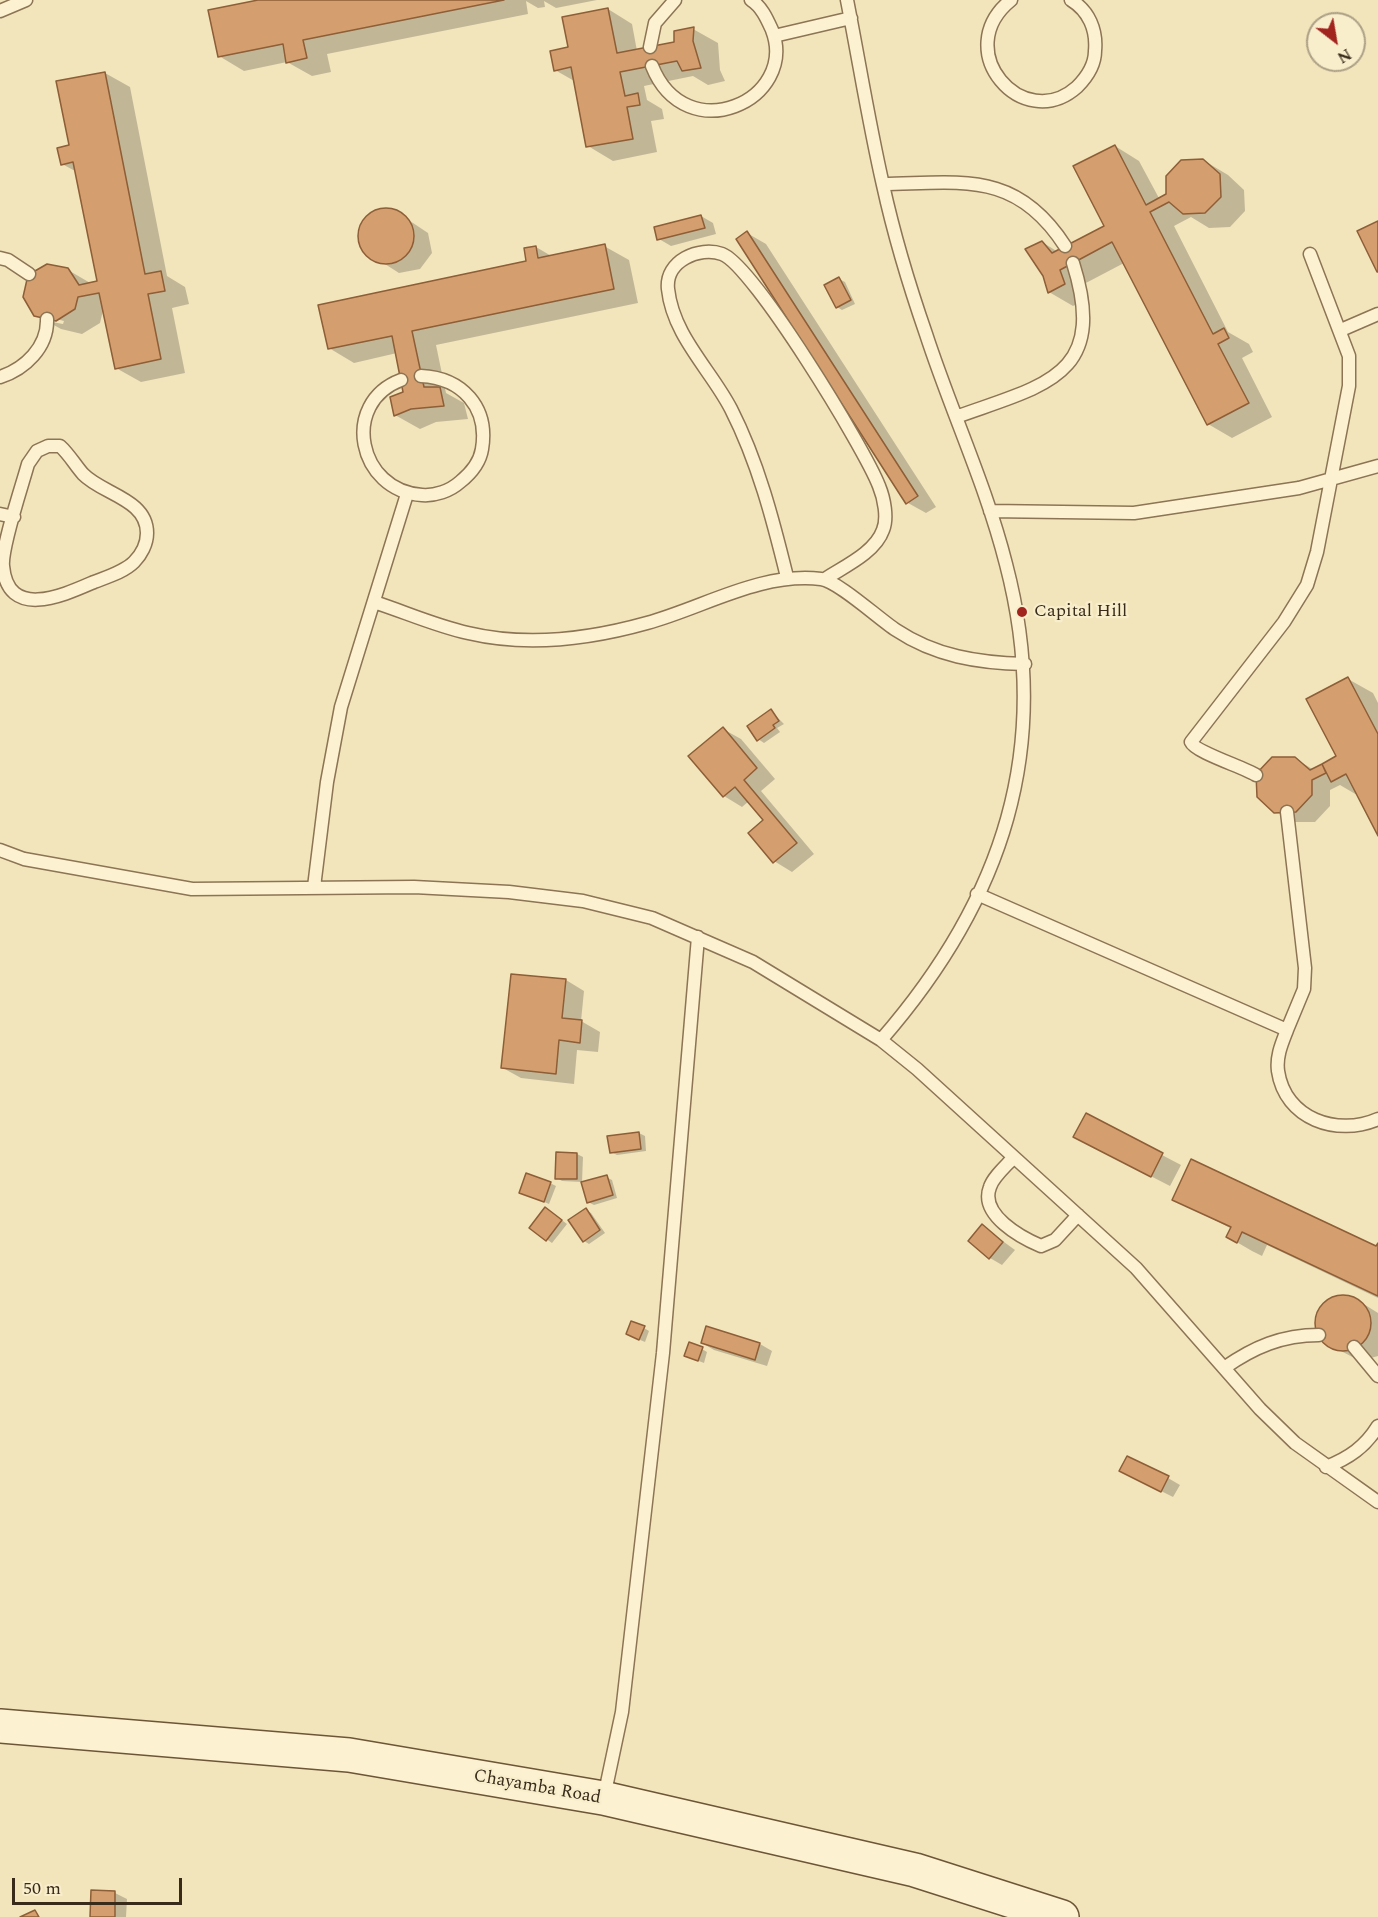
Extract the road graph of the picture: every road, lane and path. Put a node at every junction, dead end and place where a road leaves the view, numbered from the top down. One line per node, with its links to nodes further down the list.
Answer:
1 (26, 0): 7 (lane)
2 (675, 0): 10 (lane)
3 (751, 0): 9 (lane)
4 (847, 0): 8 (lane)
5 (1011, 0): 6 (lane)
6 (1071, 0)
7 (0, 11)
8 (851, 18): 9 (lane); 12 (lane)
9 (774, 36): 11 (lane)
10 (650, 47)
11 (652, 66)
12 (883, 184): 13 (lane); 24 (lane)
13 (1065, 246)
14 (1310, 254): 20 (lane)
15 (0, 258): 17 (lane)
16 (1073, 263): 24 (lane)
17 (29, 274)
18 (1378, 314): 20 (lane)
19 (47, 319): 22 (lane)
20 (1341, 330): 26 (lane)
21 (422, 376): 27 (lane)
22 (0, 377)
23 (401, 380): 27 (lane)
24 (956, 417): 28 (lane)
25 (1378, 466): 26 (lane)
26 (1329, 482): 28 (lane); 35 (lane)
27 (407, 494): 33 (lane)
28 (990, 511): 34 (lane)
29 (0, 514): 30 (lane)
30 (14, 517): 30 (lane)
31 (788, 577): 32 (lane); 32 (lane); 33 (lane)
32 (825, 579): 34 (lane)
33 (374, 602): 38 (lane)
34 (1025, 664): 39 (lane)
35 (1256, 776)
36 (1287, 812): 41 (lane)
37 (0, 850): 38 (lane)
38 (314, 887): 40 (lane)
39 (977, 894): 41 (lane); 42 (lane)
40 (698, 937): 42 (lane); 54 (lane)
41 (1287, 1030): 43 (lane)
42 (881, 1040): 44 (lane)
43 (1378, 1119)
44 (1013, 1158): 45 (lane); 45 (lane)
45 (1078, 1215): 48 (lane)
46 (1319, 1335): 48 (lane)
47 (1354, 1347): 49 (lane)
48 (1224, 1368): 51 (lane)
49 (1378, 1376)
50 (1378, 1426): 51 (lane)
51 (1326, 1467): 52 (lane)
52 (1378, 1502)
53 (0, 1726): 54 (main road, Chayamba Road)
54 (603, 1798): 55 (main road, Chayamba Road)
55 (1062, 1917)

